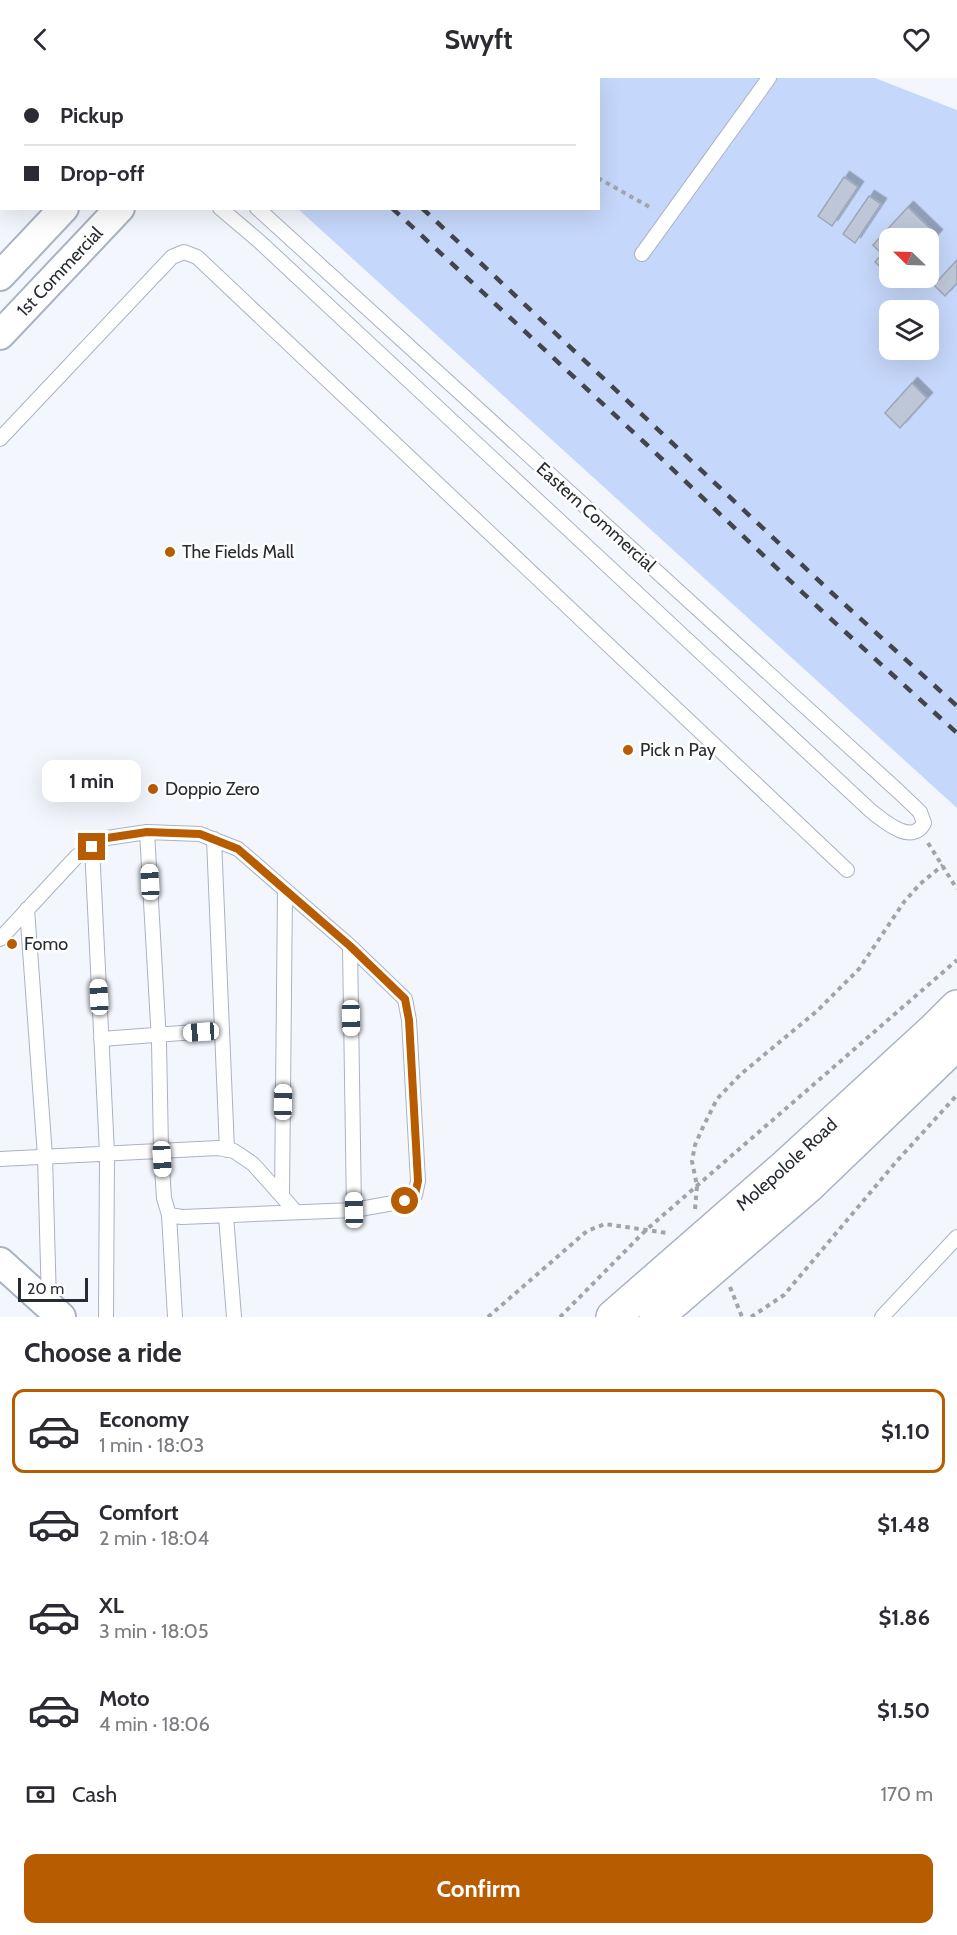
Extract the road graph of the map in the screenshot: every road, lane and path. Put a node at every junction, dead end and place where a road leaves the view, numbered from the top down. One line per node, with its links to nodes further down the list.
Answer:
1 (769, 78): 7 (lane)
2 (600, 179): 7 (path)
3 (62, 210): 9 (street)
4 (118, 210): 10 (street, 1st Commercial)
5 (222, 210): 12 (lane)
6 (259, 210): 12 (lane, Eastern Commercial)
7 (669, 218): 8 (lane)
8 (642, 255)
9 (0, 276)
10 (0, 335)
11 (0, 439): 17 (lane)
12 (919, 830): 16 (path)
13 (147, 832): 14 (lane); 15 (lane); 26 (lane)
14 (214, 839): 19 (lane); 25 (lane)
15 (92, 847): 20 (lane); 27 (lane)
16 (943, 865): 18 (path); 35 (path)
17 (847, 870)
18 (957, 889)
19 (285, 890): 22 (lane); 36 (lane)
20 (27, 909): 21 (lane); 33 (lane)
21 (0, 939)
22 (350, 946): 37 (lane); 37 (lane)
23 (957, 960): 35 (path)
24 (957, 1006): 51 (main road, Molepolole Road)
25 (222, 1030): 26 (lane); 30 (lane)
26 (158, 1035): 27 (lane); 31 (lane)
27 (101, 1040): 32 (lane)
28 (957, 1043): 52 (main road, Molepolole Road)
29 (957, 1095): 54 (path)
30 (227, 1150): 31 (lane); 36 (lane)
31 (161, 1151): 32 (lane); 39 (lane)
32 (107, 1153): 33 (lane); 46 (lane)
33 (45, 1156): 34 (lane); 45 (lane)
34 (0, 1159)
35 (697, 1186): 41 (path)
36 (282, 1196): 38 (lane)
37 (354, 1210): 38 (lane)
38 (296, 1212): 40 (lane)
39 (169, 1215): 40 (lane); 47 (lane)
40 (226, 1216): 48 (lane)
41 (646, 1230): 49 (path); 50 (path)
42 (957, 1237): 55 (lane)
43 (0, 1262): 45 (street)
44 (730, 1286): 53 (path)
45 (50, 1313)
46 (106, 1317)
47 (175, 1317)
48 (234, 1317)
49 (488, 1317)
50 (560, 1317)
51 (613, 1317)
52 (656, 1317)
53 (742, 1317)
54 (751, 1317)
55 (882, 1317)

